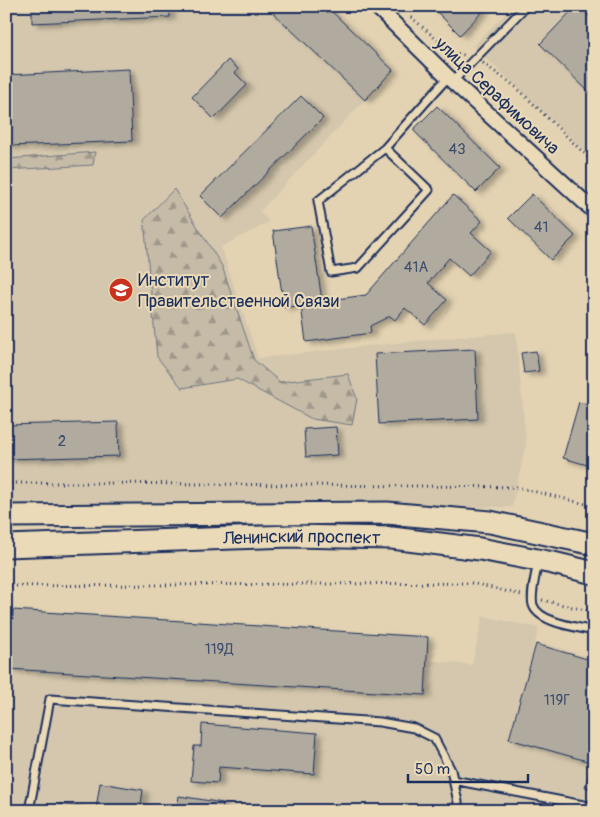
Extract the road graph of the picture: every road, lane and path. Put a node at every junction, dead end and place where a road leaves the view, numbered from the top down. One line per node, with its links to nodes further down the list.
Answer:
1 (376, 6): 5 (street, улица Серафимовича)
2 (526, 6): 4 (lane)
3 (404, 11): 4 (path)
4 (475, 58): 5 (lane); 7 (path)
5 (450, 79): 6 (lane); 8 (street, улица Серафимовича)
6 (385, 148): 6 (lane)
7 (594, 163)
8 (594, 211)
9 (6, 483): 10 (path)
10 (594, 506)
11 (6, 516): 12 (main road, Ленинский проспект)
12 (594, 544)
13 (6, 546): 14 (main road, Ленинский проспект)
14 (538, 560): 15 (main road, Ленинский проспект); 17 (lane)
15 (594, 573)
16 (6, 586): 17 (path)
17 (533, 597): 18 (path); 19 (lane)
18 (594, 612)
19 (594, 631)
20 (454, 780): 21 (lane); 22 (lane); 23 (lane)
21 (594, 806)
22 (29, 811)
23 (456, 811)

